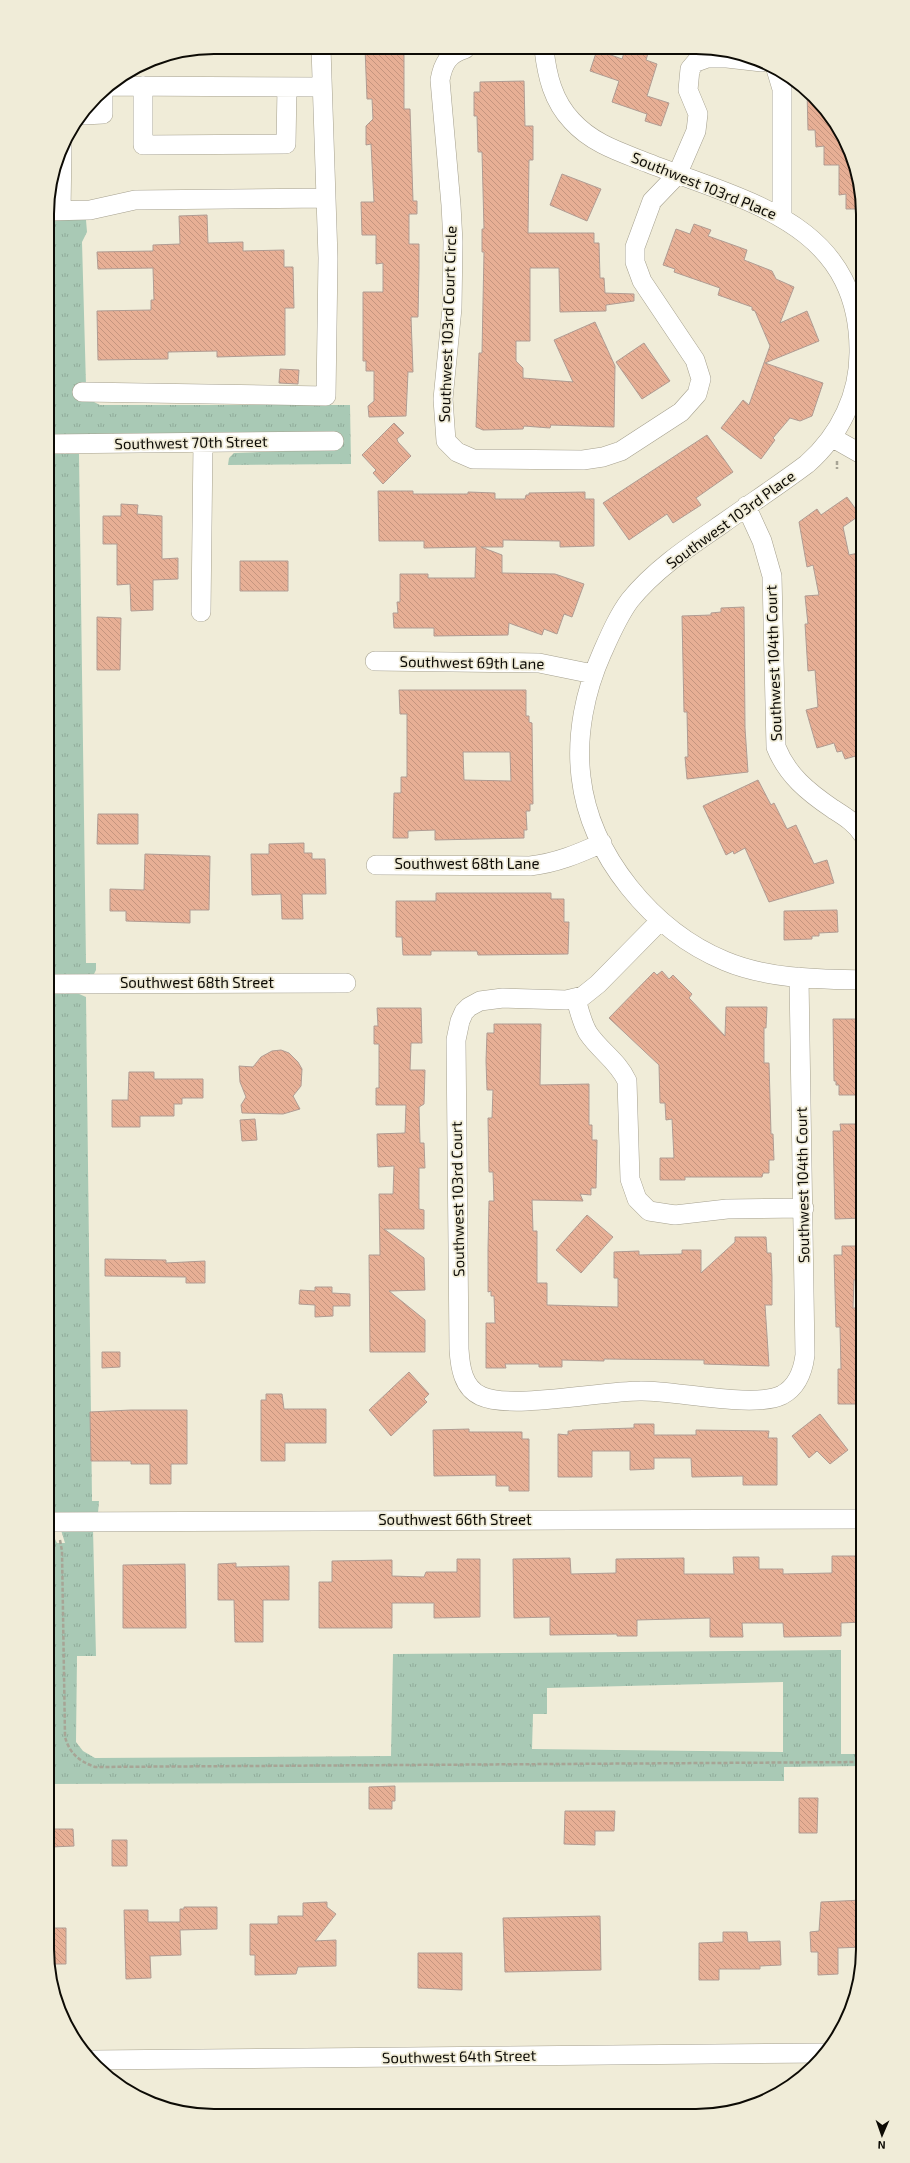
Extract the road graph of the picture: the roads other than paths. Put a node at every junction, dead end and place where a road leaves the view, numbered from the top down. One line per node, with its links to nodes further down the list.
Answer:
1 (321, 54): 9 (street)
2 (454, 54): 13 (street, Southwest 103rd Court Circle)
3 (545, 54): 13 (street, Southwest 103rd Place)
4 (738, 59): 13 (street, Southwest 103rd Court Circle)
5 (778, 76): 16 (street)
6 (118, 86): 7 (street)
7 (143, 86): 8 (street); 8 (street)
8 (287, 87): 9 (street)
9 (322, 87): 14 (street)
10 (103, 99): 11 (street)
11 (89, 115)
12 (59, 175): 15 (street)
13 (677, 175): 16 (street, Southwest 103rd Place)
14 (326, 198): 15 (street); 19 (street)
15 (54, 211)
16 (782, 218): 17 (street, Southwest 103rd Place)
17 (856, 313)
18 (856, 381): 20 (street, Southwest 103rd Place)
19 (82, 392)
20 (833, 438): 24 (street); 25 (street, Southwest 103rd Place)
21 (334, 441): 22 (street, Southwest 70th Street)
22 (202, 443): 23 (street, Southwest 70th Street); 26 (street)
23 (54, 444)
24 (856, 451)
25 (746, 506): 28 (street, Southwest 103rd Place); 29 (street, Southwest 104th Court)
26 (202, 612)
27 (375, 661): 28 (street, Southwest 69th Lane)
28 (593, 674): 30 (street, Southwest 103rd Place)
29 (856, 827)
30 (602, 843): 31 (street, Southwest 68th Lane); 32 (street, Southwest 103rd Place)
31 (376, 865)
32 (660, 921): 33 (street); 37 (street)
33 (799, 977): 34 (street); 38 (street, Southwest 104th Court)
34 (856, 980)
35 (346, 982): 36 (street, Southwest 68th Street)
36 (54, 984)
37 (576, 999): 38 (street); 39 (street, Southwest 103rd Court)
38 (804, 1208): 39 (street, Southwest 104th Court)
39 (790, 1390)
40 (856, 1519): 41 (street, Southwest 66th Street)
41 (54, 1522)
42 (817, 2053): 43 (street, Southwest 64th Street)
43 (99, 2060)

